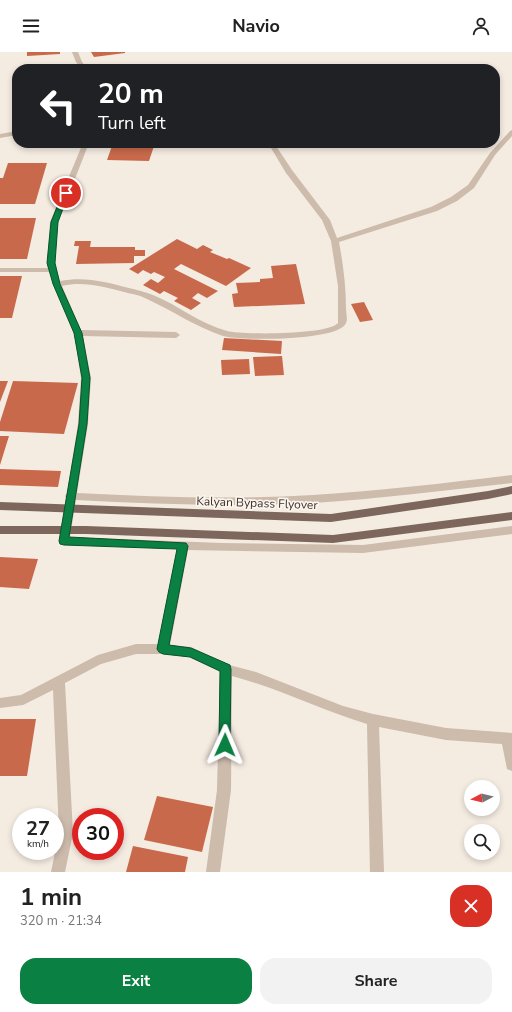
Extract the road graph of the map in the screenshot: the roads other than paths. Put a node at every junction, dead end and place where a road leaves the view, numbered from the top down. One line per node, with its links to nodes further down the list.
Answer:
1 (75, 52): 2 (street)
2 (81, 64)
3 (512, 132): 6 (street)
4 (12, 134): 5 (street)
5 (0, 136)
6 (500, 145)
7 (84, 148): 12 (street)
8 (274, 148): 10 (street)
9 (497, 148): 10 (street)
10 (335, 241): 13 (street)
11 (0, 270): 12 (street)
12 (52, 270): 13 (street)
13 (57, 284): 14 (street)
14 (78, 333): 15 (street); 18 (street)
15 (176, 335)
16 (512, 479): 18 (street)
17 (512, 490): 19 (main road, Kalyan Bypass Flyover)
18 (70, 496): 23 (street)
19 (0, 506)
20 (508, 517): 21 (main road)
21 (0, 530)
22 (512, 530): 23 (street)
23 (183, 546): 24 (street)
24 (163, 649): 25 (street); 26 (street)
25 (226, 669): 28 (street); 32 (street)
26 (59, 682): 27 (street); 31 (street)
27 (0, 703)
28 (373, 720): 29 (street); 33 (street)
29 (510, 740): 30 (street)
30 (512, 765)
31 (58, 872)
32 (213, 872)
33 (377, 872)

